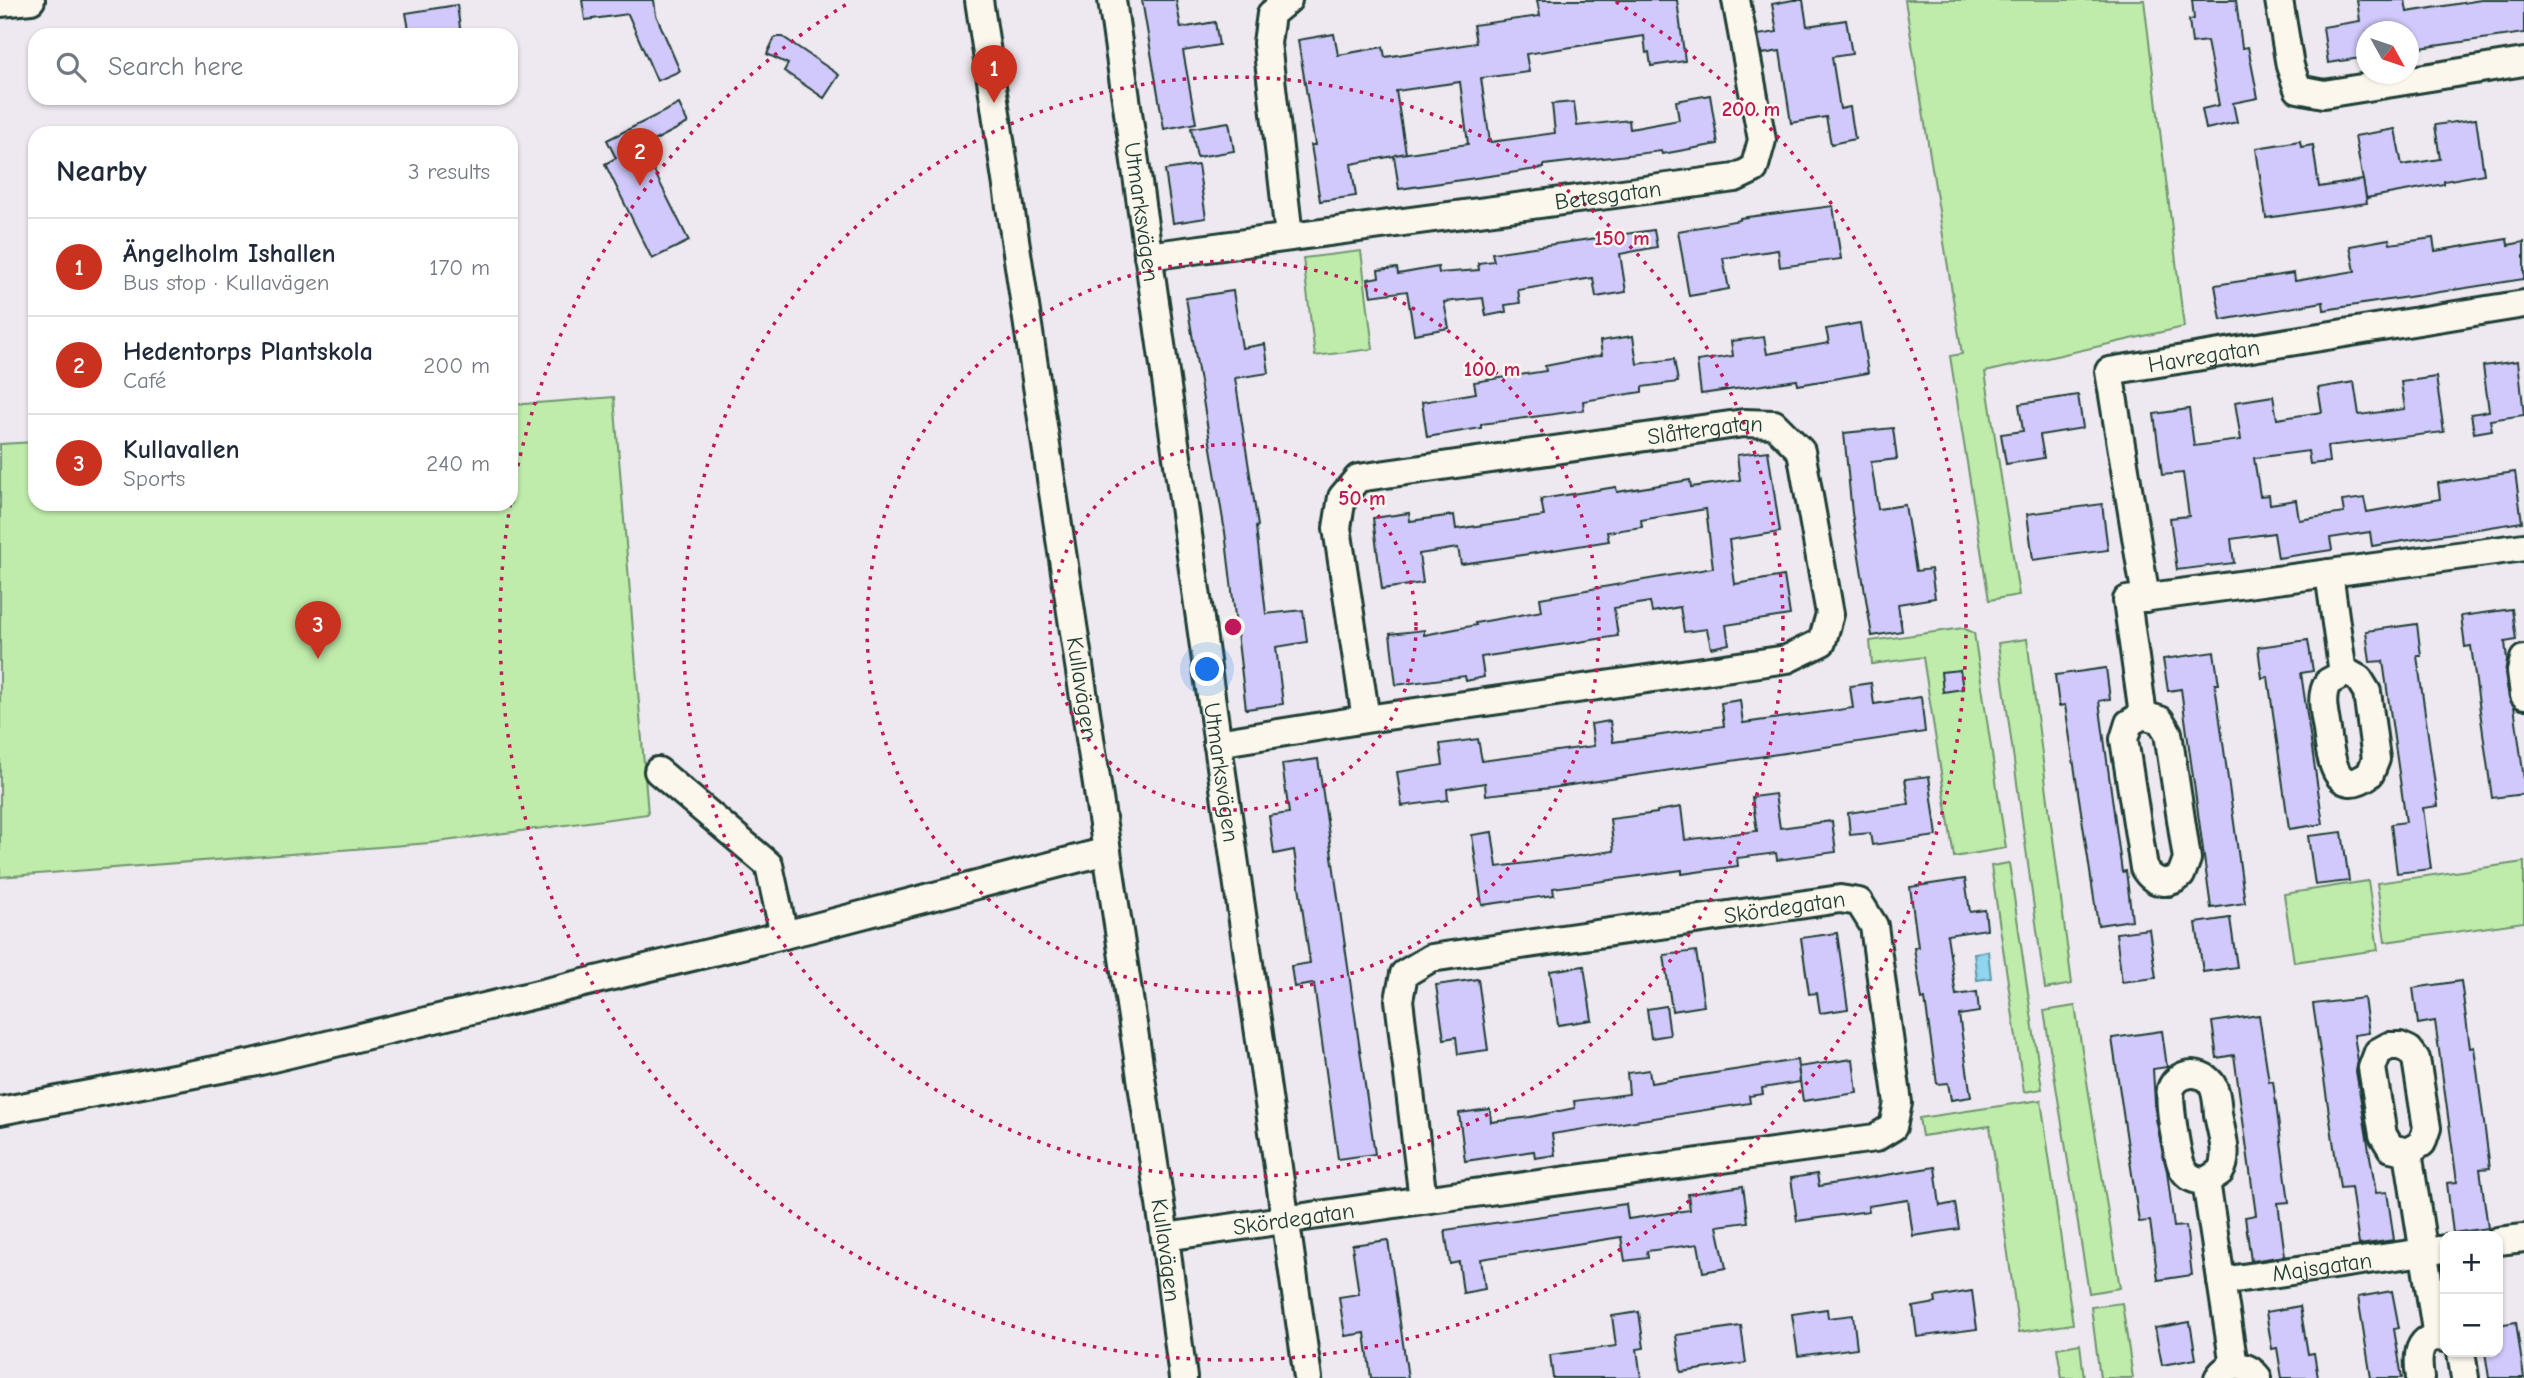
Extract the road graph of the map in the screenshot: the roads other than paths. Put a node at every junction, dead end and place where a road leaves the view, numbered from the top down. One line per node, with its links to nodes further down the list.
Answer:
1 (30, 0): 7 (street)
2 (979, 0): 22 (street, Kullavägen)
3 (1112, 0): 10 (street, Utmarksvägen)
4 (1288, 0): 9 (street)
5 (1736, 0): 9 (street, Betesgatan)
6 (2279, 0): 8 (street)
7 (0, 3)
8 (2524, 62)
9 (1289, 236): 10 (street, Betesgatan)
10 (1148, 256): 20 (street, Utmarksvägen)
11 (2524, 304): 14 (street, Havregatan)
12 (2524, 547): 13 (street)
13 (2329, 573): 14 (street); 16 (street)
14 (2146, 598): 18 (street)
15 (2524, 659): 17 (street)
16 (2343, 674)
17 (2524, 695)
18 (2143, 715): 18 (street)
19 (1366, 719): 19 (street, Slåttergatan); 20 (street, Slåttergatan)
20 (1217, 743): 28 (street, Utmarksvägen)
21 (658, 771): 23 (street)
22 (1107, 851): 23 (street); 29 (street, Kullavägen)
23 (784, 935): 24 (street)
24 (0, 1111)
25 (2408, 1152): 32 (street)
26 (2206, 1181): 33 (street)
27 (1423, 1200): 27 (street, Skördegatan); 28 (street, Skördegatan)
28 (1285, 1219): 29 (street, Skördegatan); 39 (street, Utmarksvägen)
29 (1165, 1237): 38 (street, Kullavägen)
30 (2524, 1238): 31 (street)
31 (2503, 1240)
32 (2434, 1251): 33 (street, Majsgatan); 34 (street)
33 (2221, 1281): 37 (street)
34 (2440, 1325)
35 (2440, 1337): 41 (street)
36 (2462, 1357): 42 (street)
37 (2226, 1372): 40 (street)
38 (1183, 1378)
39 (1308, 1378)
40 (2258, 1378)
41 (2420, 1378)
42 (2465, 1378)

